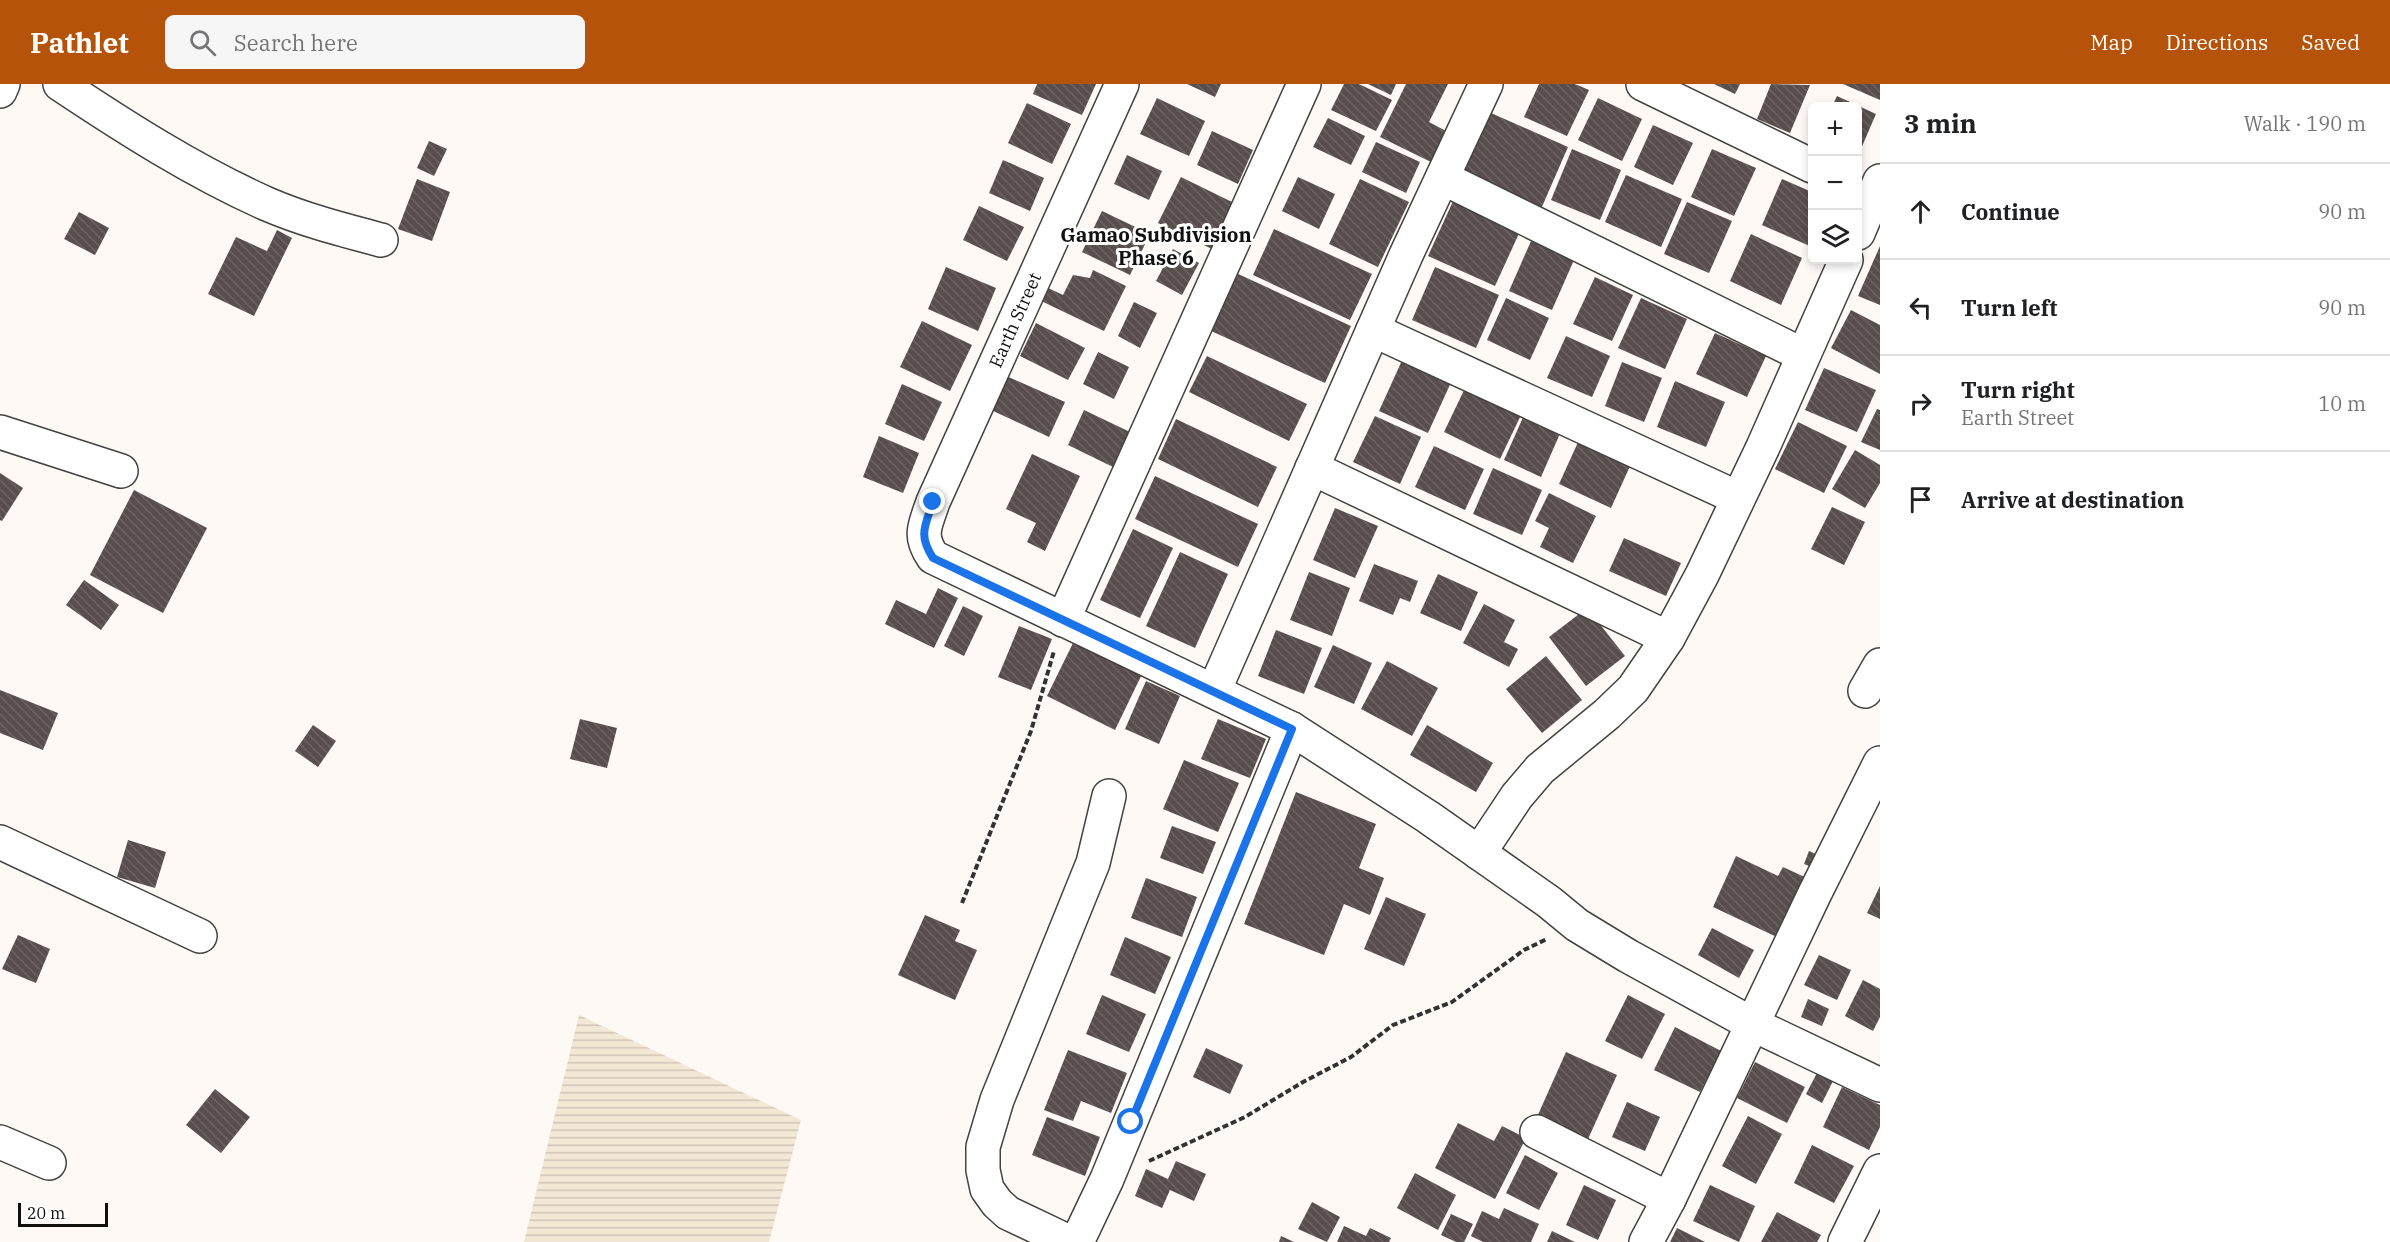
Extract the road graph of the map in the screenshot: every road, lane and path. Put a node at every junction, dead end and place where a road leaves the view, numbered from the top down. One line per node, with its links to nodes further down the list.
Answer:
1 (3, 84): 7 (street)
2 (60, 84): 12 (street)
3 (1122, 84): 20 (street, Earth Street)
4 (1304, 84): 20 (street)
5 (1486, 84): 9 (street)
6 (1642, 84): 8 (street)
7 (0, 91)
8 (1808, 164)
9 (1443, 178): 14 (street); 15 (street)
10 (1870, 188): 11 (street)
11 (1862, 216)
12 (381, 240)
13 (1844, 264): 15 (street)
14 (1373, 330): 17 (street); 19 (street)
15 (1803, 355): 19 (street)
16 (0, 432): 18 (street)
17 (1312, 468): 21 (street); 22 (street)
18 (121, 471)
19 (1738, 498): 21 (street)
20 (1063, 620): 22 (street); 28 (path)
21 (1668, 638): 27 (street)
22 (1214, 691): 23 (street)
23 (1292, 729): 27 (street); 37 (street)
24 (1880, 763): 31 (street)
25 (1109, 796): 39 (street)
26 (0, 842): 30 (street)
27 (1479, 853): 29 (street)
28 (962, 903)
29 (1577, 925): 31 (street); 37 (path)
30 (200, 936)
31 (1752, 1024): 32 (street); 38 (street)
32 (1880, 1085)
33 (1537, 1132): 38 (street)
34 (0, 1142): 35 (street)
35 (49, 1163)
36 (1880, 1171): 42 (street)
37 (1107, 1179): 40 (street)
38 (1669, 1199): 41 (street)
39 (1070, 1242)
40 (1077, 1242)
41 (1646, 1242)
42 (1845, 1242)

